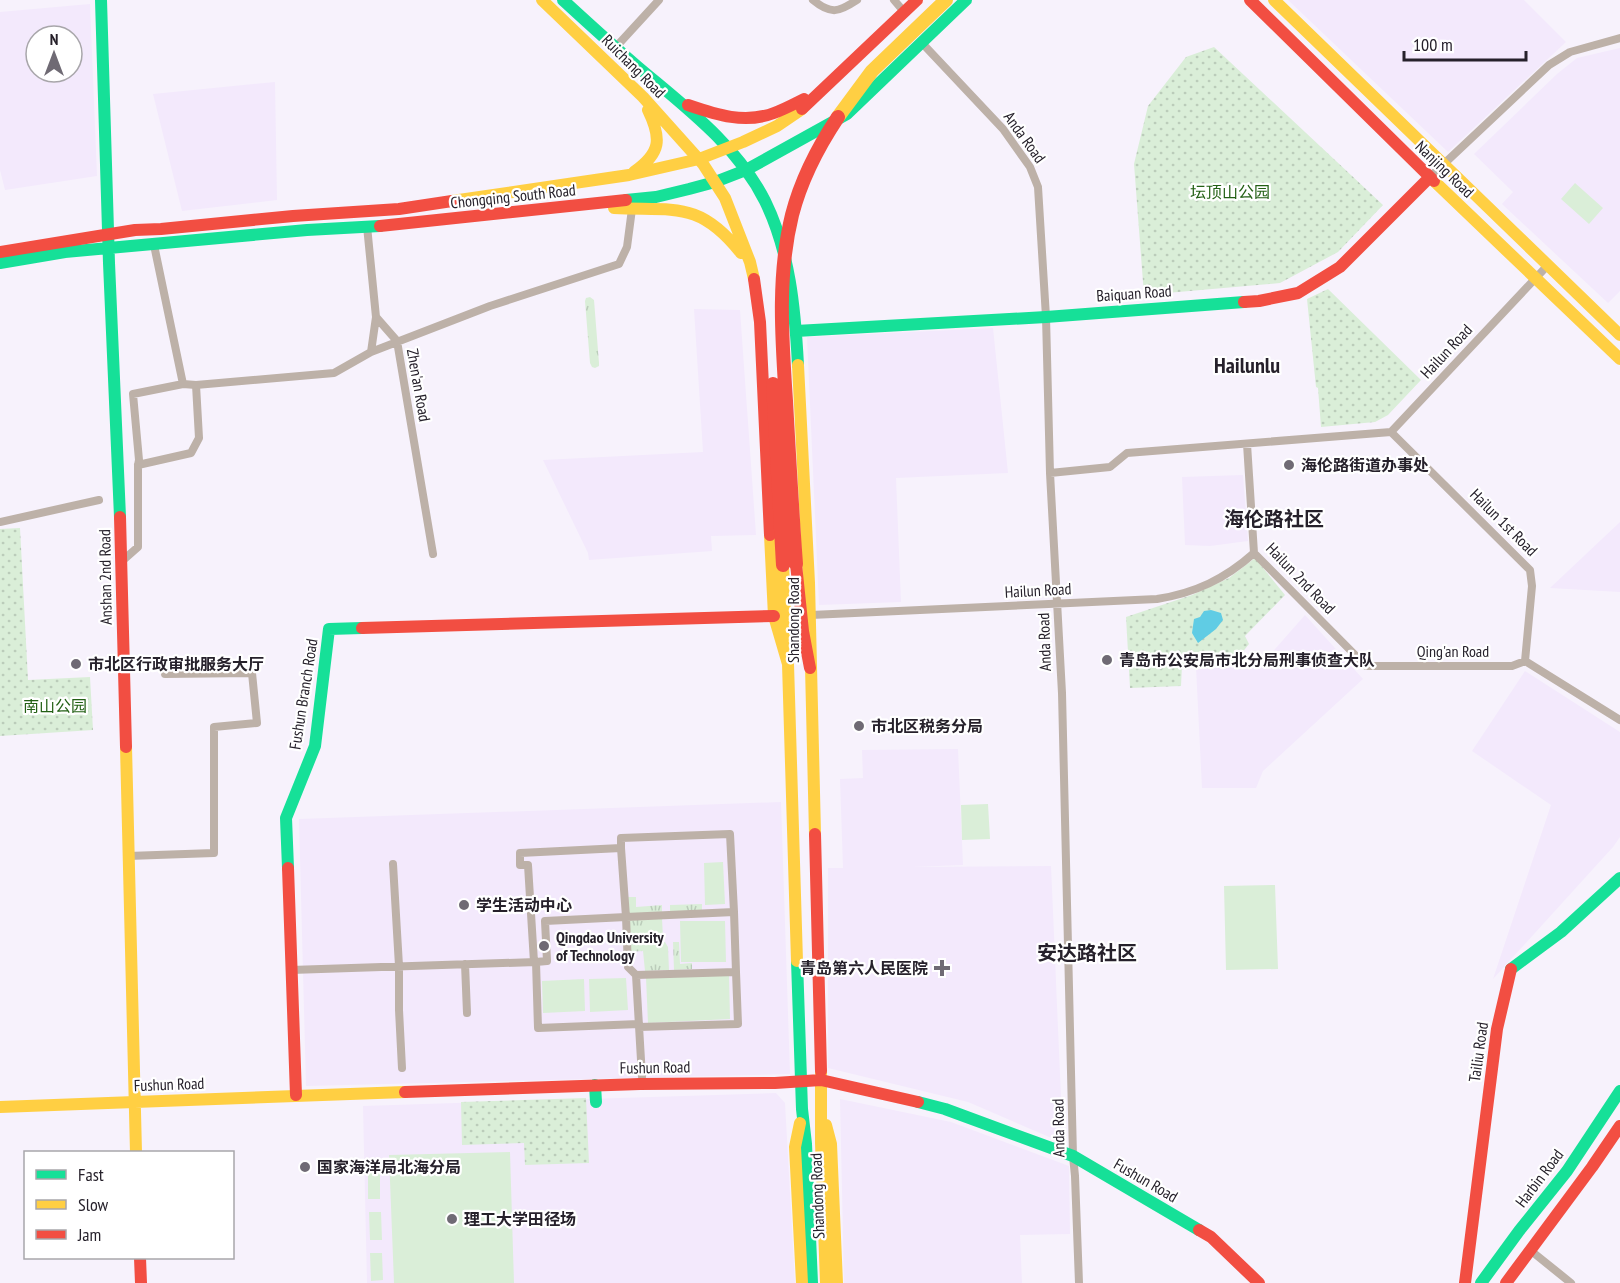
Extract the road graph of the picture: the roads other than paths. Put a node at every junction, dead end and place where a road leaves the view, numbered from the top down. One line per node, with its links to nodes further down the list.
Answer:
1 (101, 0): 31 (main road, Anshan 2nd Road)
2 (542, 0): 18 (main road, Ruichang Road)
3 (563, 0): 16 (main road, Ruichang Road)
4 (813, 0): 5 (street)
5 (857, 0)
6 (894, 0): 13 (street)
7 (930, 0): 58 (main road, bridge)
8 (946, 0): 58 (main road, bridge)
9 (966, 0): 15 (main road, Chongqing South Road)
10 (1250, 0): 26 (main road, Nanjing Road)
11 (1274, 0): 23 (main road, Nanjing Road)
12 (655, 1): 16 (street)
13 (911, 5): 17 (main road, Chongqing South Road)
14 (1620, 38): 23 (street)
15 (922, 43): 20 (main road, Chongqing South Road); 41 (street, Anda Road)
16 (615, 48): 19 (main road, Ruichang Road)
17 (827, 87): 19 (main road); 21 (main road, Chongqing South Road)
18 (643, 97): 22 (main road, Ruichang Road); 25 (main road)
19 (680, 102): 21 (main road, Ruichang Road)
20 (847, 114): 24 (main road, Chongqing South Road); 38 (main road)
21 (728, 149): 22 (main road, Chongqing South Road); 24 (main road, Shandong Road)
22 (699, 159): 25 (main road, Chongqing South Road); 27 (main road, Ruichang Road)
23 (1443, 164): 26 (street); 36 (main road, Nanjing Road)
24 (746, 170): 27 (main road, Chongqing South Road); 38 (main road, Shandong Road)
25 (629, 175): 31 (main road, Chongqing South Road)
26 (1430, 177): 39 (main road, Nanjing Road); 41 (main road, Baiquan Road)
27 (716, 182): 28 (main road, Chongqing South Road); 37 (main road, Shandong Road)
28 (585, 205): 29 (main road); 30 (main road, Chongqing South Road)
29 (632, 210): 37 (main road); 44 (street)
30 (367, 226): 32 (main road, Chongqing South Road); 40 (street)
31 (108, 234): 33 (main road, Anshan 2nd Road); 34 (main road, Chongqing South Road)
32 (154, 245): 33 (main road, Chongqing South Road); 47 (street)
33 (109, 249): 35 (main road, Chongqing South Road); 57 (main road, Anshan 2nd Road)
34 (0, 252)
35 (0, 263)
36 (1548, 265): 39 (street, Hailun Road); 43 (main road, Nanjing Road)
37 (752, 270): 61 (main road, Shandong Road)
38 (790, 273): 42 (main road, Shandong Road)
39 (1535, 279): 46 (main road, Nanjing Road); 49 (street, Hailun Road)
40 (376, 317): 44 (street, Zhen'an Road); 45 (street)
41 (1046, 317): 42 (main road, Baiquan Road); 52 (street, Anda Road)
42 (796, 331): 60 (main road, Shandong Road)
43 (1620, 335)
44 (397, 340): 45 (street); 56 (street, Zhen'an Road)
45 (371, 352): 48 (street)
46 (1620, 359)
47 (183, 384): 48 (street); 51 (street)
48 (196, 385): 51 (street)
49 (1391, 432): 50 (street); 62 (street, Hailun 1st Road)
50 (1247, 444): 52 (street); 55 (street, Hailun 2nd Road)
51 (138, 465): 57 (street)
52 (1050, 473): 59 (street, Anda Road)
53 (99, 500): 54 (street)
54 (0, 522)
55 (1254, 553): 59 (street, Hailun Road); 64 (street, Hailun 2nd Road)
56 (433, 554)
57 (121, 562): 69 (main road, Anshan 2nd Road)
58 (790, 564): 63 (main road); 65 (main road)
59 (1058, 604): 60 (street, Hailun Road); 96 (street, Anda Road)
60 (811, 615): 65 (main road, Shandong Road)
61 (774, 616): 63 (main road, Shandong Road); 77 (main road, Fushun Branch Road)
62 (1525, 662): 64 (street, Qing'an Road); 67 (street)
63 (788, 664): 85 (main road, Shandong Road)
64 (1381, 666)
65 (810, 668): 84 (main road, Shandong Road)
66 (165, 674): 69 (street)
67 (1620, 720)
68 (621, 848): 72 (street); 73 (street); 74 (street)
69 (128, 856): 89 (main road, Anshan 2nd Road)
70 (393, 864): 76 (street)
71 (1620, 878): 106 (main road, Tailiu Road)
72 (734, 912): 73 (street); 78 (street)
73 (626, 917): 74 (street); 79 (street)
74 (535, 962): 75 (street); 81 (street)
75 (465, 964): 76 (street); 80 (street)
76 (399, 966): 77 (street); 82 (street)
77 (291, 970): 88 (main road, Fushun Branch Road)
78 (735, 972): 79 (street); 81 (street)
79 (636, 975): 81 (street)
80 (467, 1013)
81 (639, 1026): 83 (street)
82 (402, 1068)
83 (642, 1080): 85 (main road, Fushun Road); 86 (main road, Fushun Road)
84 (820, 1080): 85 (main road, Fushun Road); 92 (main road, Shandong Road); 96 (main road, Fushun Road)
85 (802, 1082): 93 (main road, Shandong Road)
86 (595, 1085): 88 (main road, Fushun Road); 90 (main road)
87 (1620, 1091): 107 (main road, Harbin Road)
88 (296, 1095): 89 (main road, Fushun Road)
89 (135, 1102): 91 (main road, Fushun Road); 95 (main road, Anshan 2nd Road)
90 (596, 1102)
91 (0, 1107)
92 (822, 1108): 102 (main road, Shandong Road); 103 (main road, Shandong Road)
93 (802, 1109): 100 (main road, Shandong Road); 101 (main road, Shandong Road)
94 (1620, 1126): 97 (main road)
95 (136, 1151)
96 (1073, 1156): 104 (street, Anda Road); 105 (main road, Fushun Road)
97 (1530, 1250): 108 (main road); 109 (street)
98 (140, 1259): 99 (main road)
99 (141, 1283)
100 (801, 1283)
101 (812, 1283)
102 (826, 1283)
103 (837, 1283)
104 (1079, 1283)
105 (1258, 1283)
106 (1465, 1283)
107 (1481, 1283)
108 (1506, 1283)
109 (1571, 1283)

